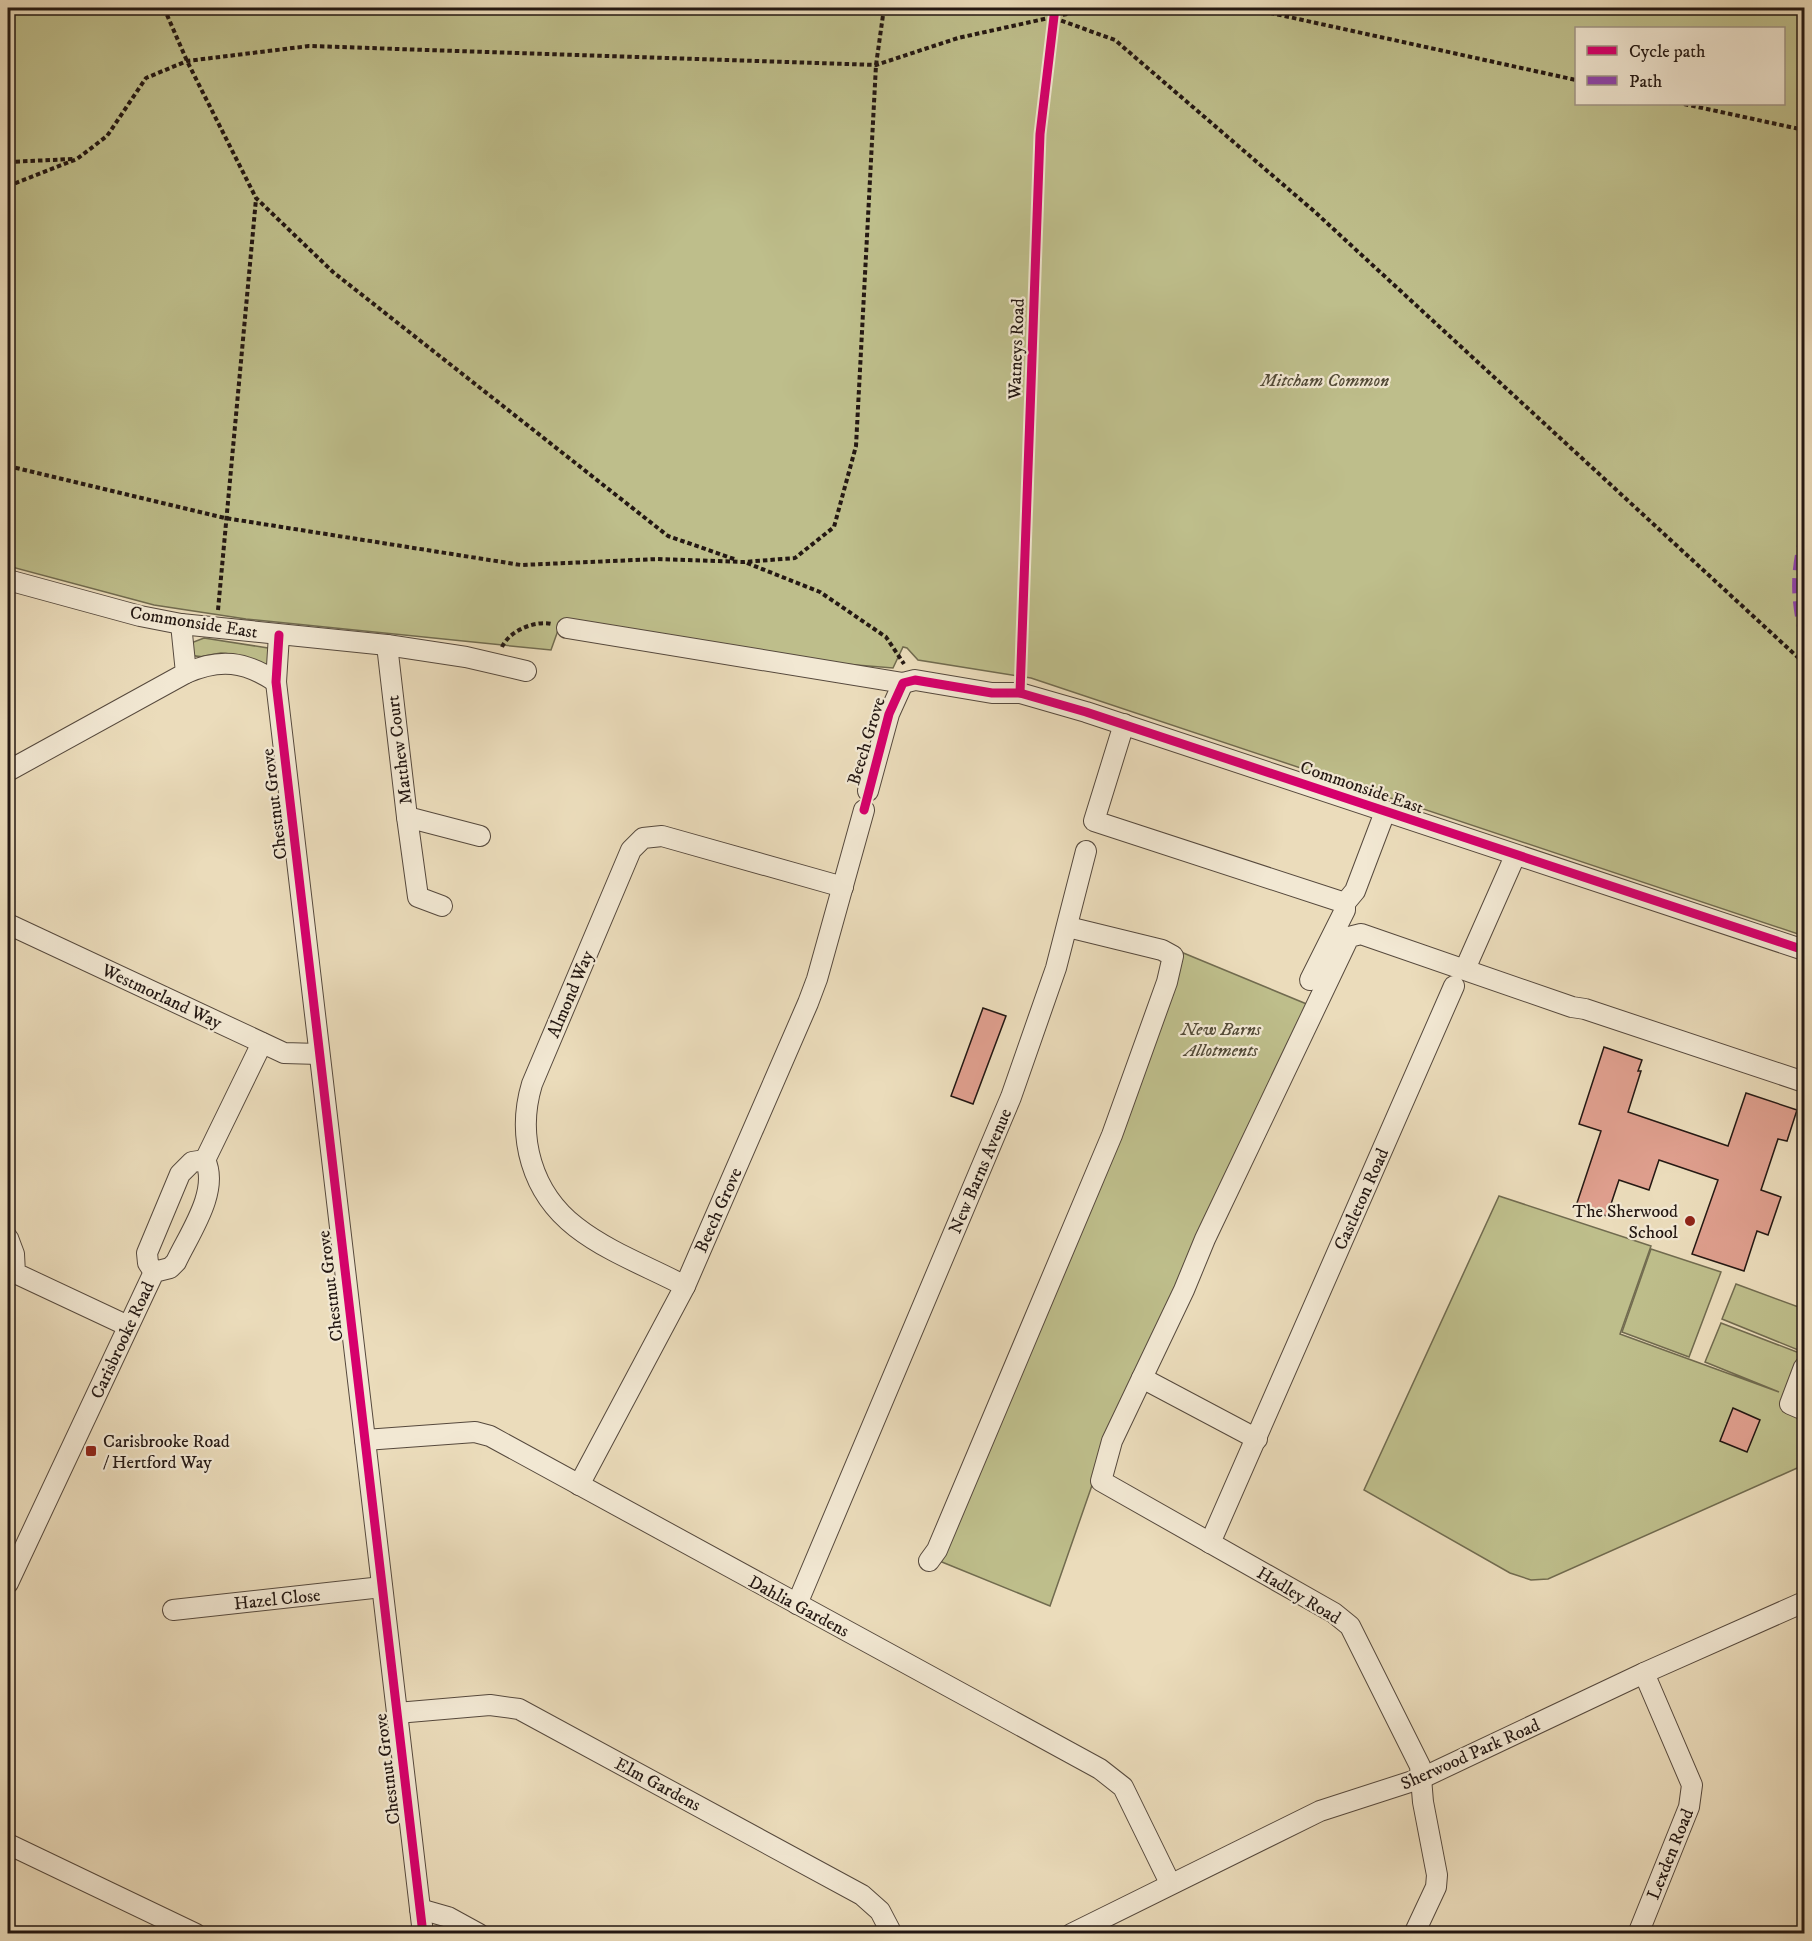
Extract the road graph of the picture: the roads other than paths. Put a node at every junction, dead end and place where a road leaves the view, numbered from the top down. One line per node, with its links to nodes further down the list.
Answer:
1 (8, 580): 2 (street, Commonside East)
2 (181, 624): 4 (street, Commonside East); 7 (street)
3 (567, 628): 8 (street, Commonside East)
4 (279, 635): 5 (street, Commonside East); 9 (street, Chestnut Grove)
5 (387, 645): 6 (street, Commonside East); 13 (street, Matthew Court)
6 (526, 671)
7 (186, 673): 9 (street); 11 (street)
8 (909, 681): 10 (street, Commonside East); 17 (street, Beech Grove)
9 (276, 682): 27 (street, Chestnut Grove)
10 (1124, 724): 12 (street, Commonside East); 18 (street)
11 (8, 771)
12 (1385, 812): 16 (street, Commonside East); 18 (street)
13 (407, 817): 14 (street, Matthew Court); 19 (street)
14 (480, 836)
15 (1086, 851): 21 (street, New Barns Avenue)
16 (1515, 856): 22 (street, Commonside East); 23 (street)
17 (843, 887): 33 (street, Beech Grove); 33 (street, Almond Way)
18 (1345, 903): 24 (street)
19 (442, 906)
20 (8, 924): 26 (street, Westmorland Way)
21 (1068, 927): 42 (street); 46 (street, New Barns Avenue)
22 (1804, 950)
23 (1465, 969): 28 (street); 36 (street)
24 (1310, 980)
25 (1454, 986): 38 (street, Castleton Road)
26 (262, 1043): 27 (street, Westmorland Way); 29 (street)
27 (319, 1054): 39 (street, Chestnut Grove)
28 (1804, 1082)
29 (205, 1161): 31 (street, Carisbrooke Road); 31 (street)
30 (8, 1238): 32 (street)
31 (154, 1272): 34 (street, Carisbrooke Road)
32 (11, 1277): 34 (street)
33 (684, 1287): 40 (street, Beech Grove)
34 (128, 1326): 43 (street, Carisbrooke Road)
35 (1804, 1367): 37 (street)
36 (1142, 1378): 38 (street); 41 (street, Hadley Road)
37 (1804, 1410)
38 (1257, 1439): 41 (street, Castleton Road)
39 (365, 1440): 40 (street, Dahlia Gardens); 44 (street, Chestnut Grove)
40 (579, 1485): 46 (street, Dahlia Gardens)
41 (1210, 1543): 50 (street, Hadley Road)
42 (929, 1561)
43 (8, 1583)
44 (382, 1587): 47 (street, Hazel Close); 49 (street, Chestnut Grove)
45 (1804, 1602): 48 (street, Sherwood Park Road)
46 (797, 1604): 52 (street, Dahlia Gardens)
47 (173, 1610)
48 (1644, 1673): 50 (street, Sherwood Park Road); 60 (street, Lexden Road)
49 (397, 1713): 53 (street, Chestnut Grove); 57 (street, Elm Gardens)
50 (1422, 1778): 52 (street, Sherwood Park Road); 59 (street, Hadley Road)
51 (8, 1844): 54 (street)
52 (1170, 1883): 58 (street, Sherwood Park Road)
53 (420, 1909): 55 (street, Chestnut Grove); 56 (street)
54 (196, 1934)
55 (423, 1934)
56 (479, 1934)
57 (892, 1934)
58 (1071, 1934)
59 (1414, 1934)
60 (1638, 1934)

